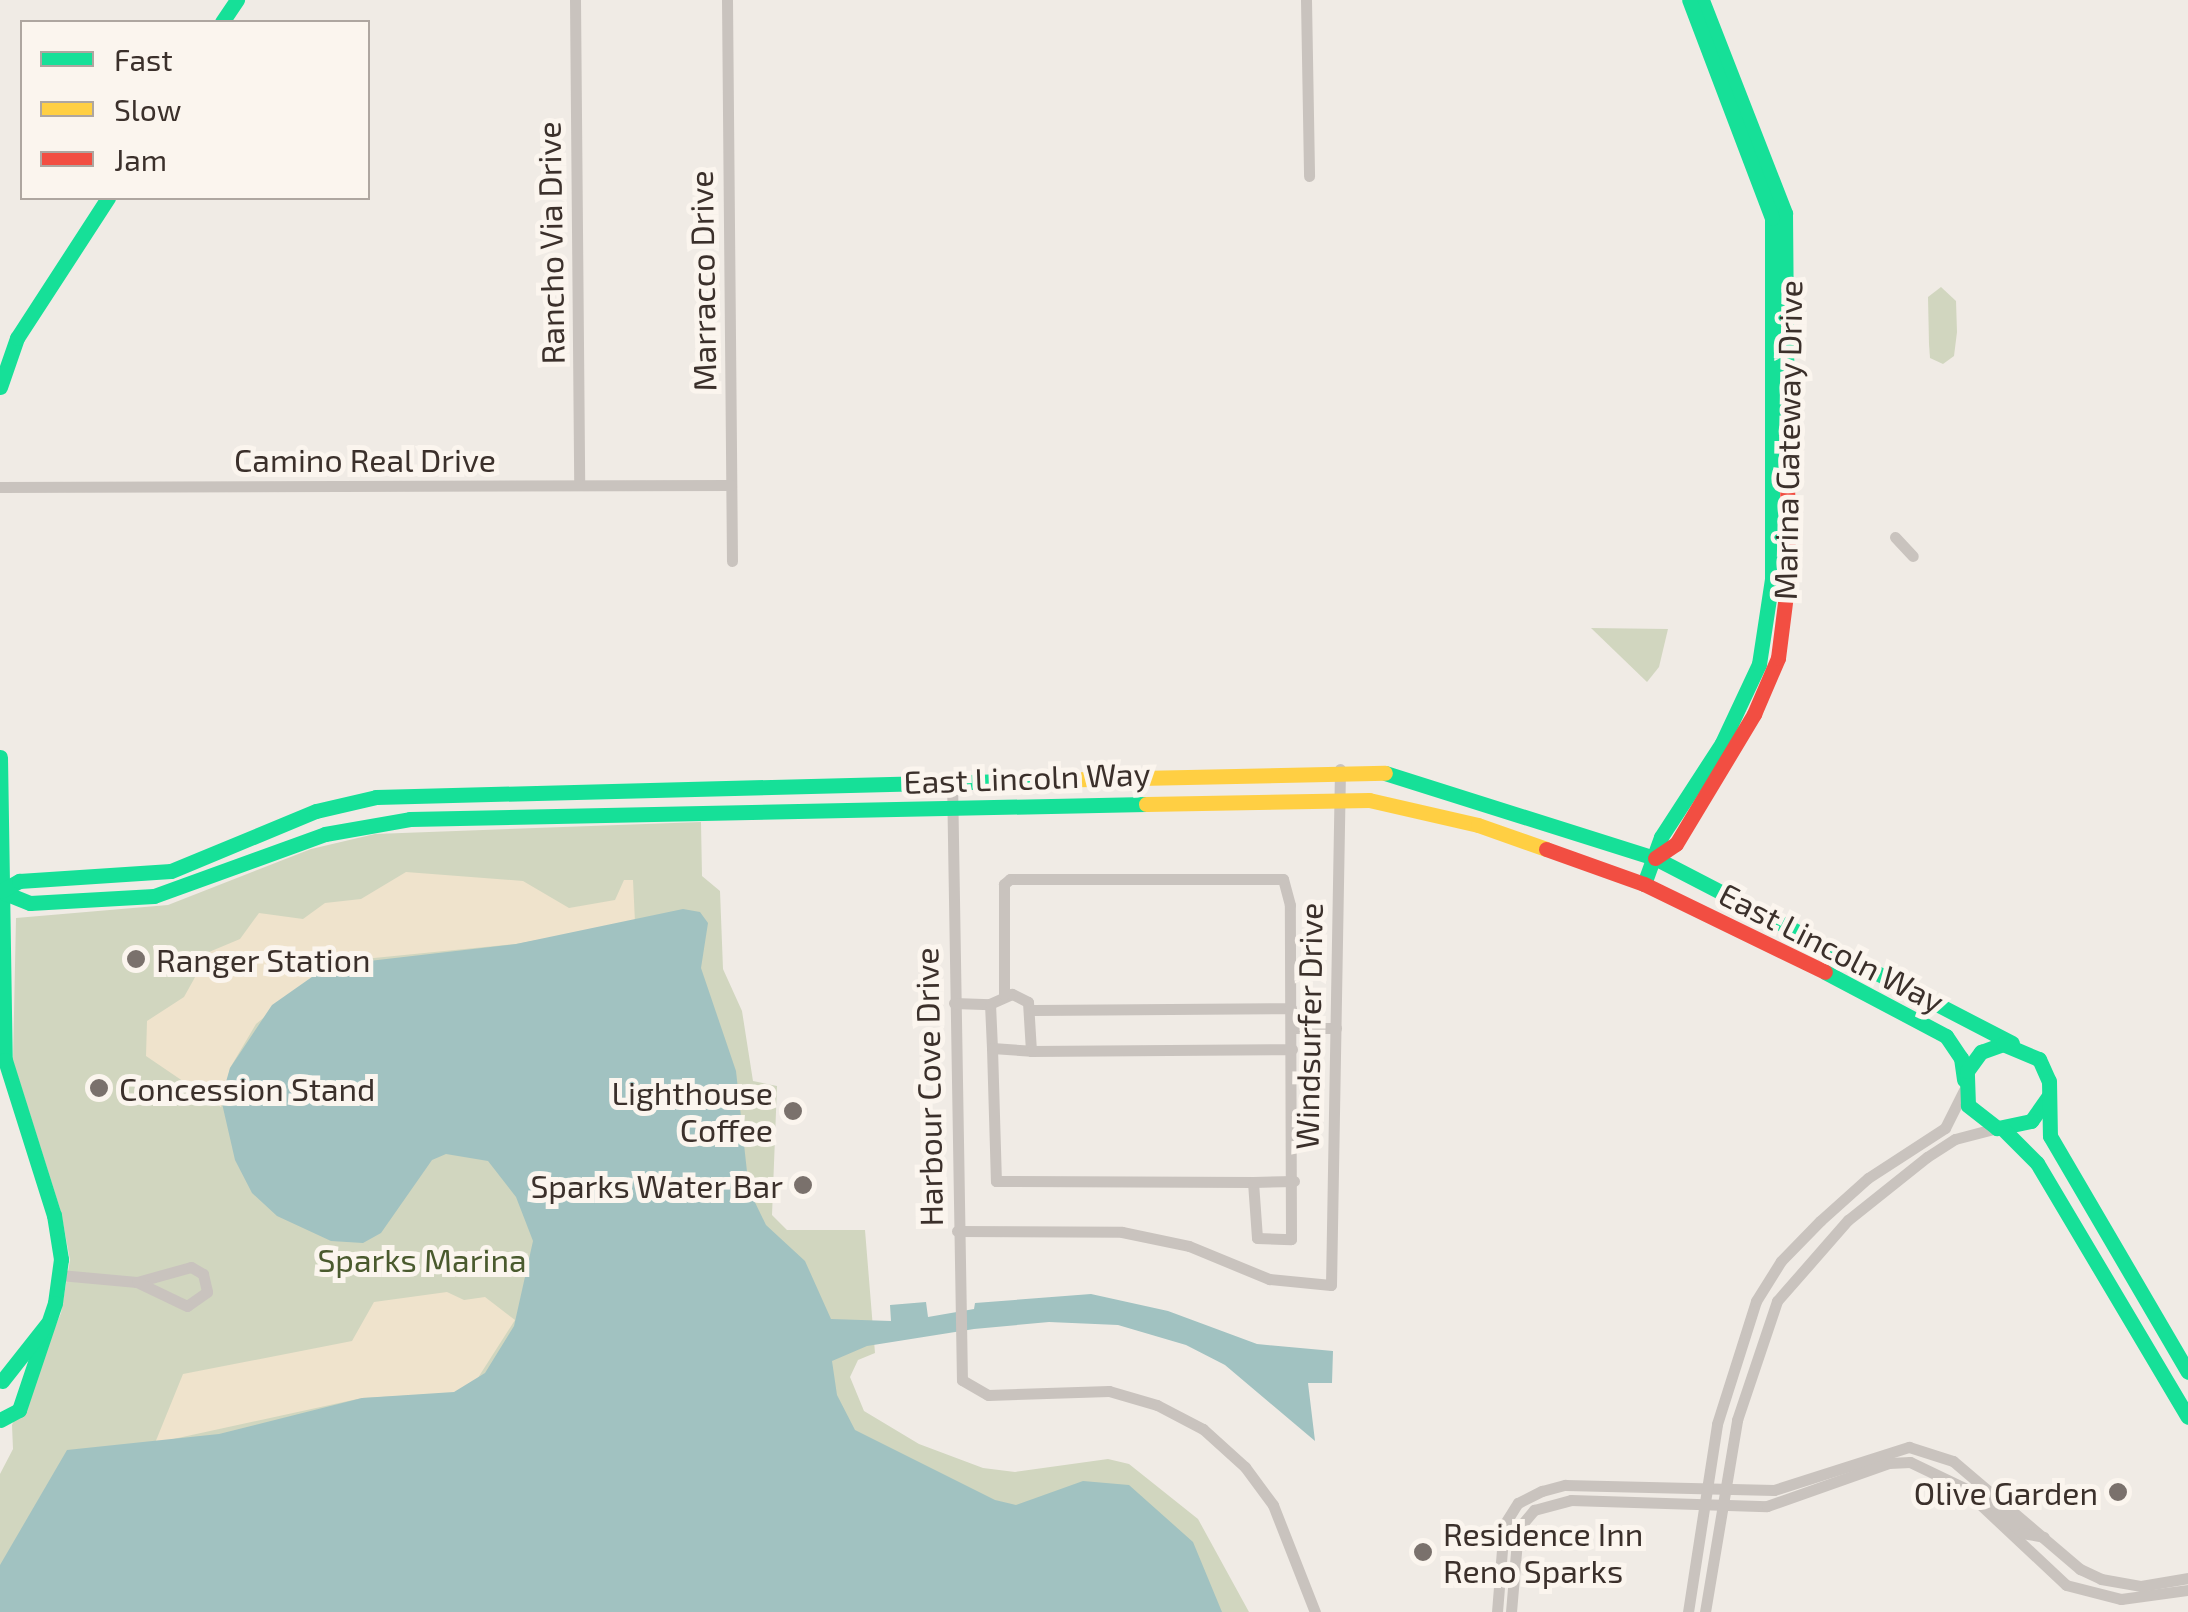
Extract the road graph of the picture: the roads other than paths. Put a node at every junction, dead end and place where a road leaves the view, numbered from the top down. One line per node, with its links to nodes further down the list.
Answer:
1 (575, 0): 9 (street, Rancho Via Drive)
2 (727, 0): 10 (street, Marracco Drive)
3 (1306, 0): 6 (street)
4 (1689, 0): 20 (street, Marina Gateway Drive)
5 (1702, 0): 20 (street, Marina Gateway Drive)
6 (1309, 176)
7 (107, 200): 8 (street)
8 (0, 388)
9 (580, 485): 10 (street, Camino Real Drive); 11 (street, Camino Real Drive)
10 (731, 485): 14 (street, Marracco Drive)
11 (0, 487)
12 (1895, 537): 13 (street)
13 (1913, 556)
14 (732, 561)
15 (0, 757): 22 (street)
16 (1340, 769): 17 (street, East Lincoln Way); 18 (street, Windsurfer Drive); 20 (street, East Lincoln Way)
17 (952, 779): 19 (street, Harbour Cove Drive); 22 (street, East Lincoln Way)
18 (1340, 800): 19 (street, East Lincoln Way); 21 (street, East Lincoln Way); 29 (street, Windsurfer Drive)
19 (952, 808): 22 (street, East Lincoln Way); 24 (street, Harbour Cove Drive)
20 (1655, 858): 21 (street, Marina Gateway Drive); 30 (street, East Lincoln Way)
21 (1644, 884): 34 (street, East Lincoln Way)
22 (1, 891): 40 (street)
23 (1004, 994): 25 (street); 26 (street); 27 (street)
24 (954, 1003): 25 (street); 39 (street, Harbour Cove Drive)
25 (990, 1004): 31 (street)
26 (1291, 1008): 27 (street); 28 (street)
27 (1034, 1010): 33 (street)
28 (1291, 1028): 29 (street); 32 (street)
29 (1336, 1028): 39 (street, Windsurfer Drive)
30 (2012, 1043): 34 (street); 35 (street)
31 (992, 1048): 33 (street); 38 (street)
32 (1292, 1049): 33 (street); 37 (street)
33 (1030, 1050)
34 (1964, 1085): 36 (street); 52 (street)
35 (2048, 1097): 36 (street); 43 (street)
36 (2000, 1128): 46 (street); 51 (street)
37 (1294, 1181): 38 (street); 38 (street)
38 (1253, 1182)
39 (957, 1231): 59 (street, Harbour Cove Drive)
40 (60, 1275): 41 (street); 42 (street)
41 (137, 1282): 41 (street)
42 (47, 1324): 44 (street); 45 (street)
43 (2188, 1372)
44 (1, 1382): 45 (street)
45 (22, 1398): 47 (street)
46 (2188, 1417)
47 (0, 1420)
48 (1932, 1452): 49 (street); 51 (street); 54 (street)
49 (1927, 1466): 50 (street); 53 (street)
50 (1959, 1485): 54 (street); 56 (street)
51 (1727, 1492): 52 (street); 53 (street)
52 (1704, 1502): 53 (street); 57 (street); 58 (street); 60 (street)
53 (1725, 1507): 61 (street)
54 (2044, 1537): 55 (street)
55 (2188, 1578)
56 (2188, 1590)
57 (1499, 1610)
58 (1688, 1611)
59 (1315, 1612)
60 (1511, 1612)
61 (1704, 1612)

